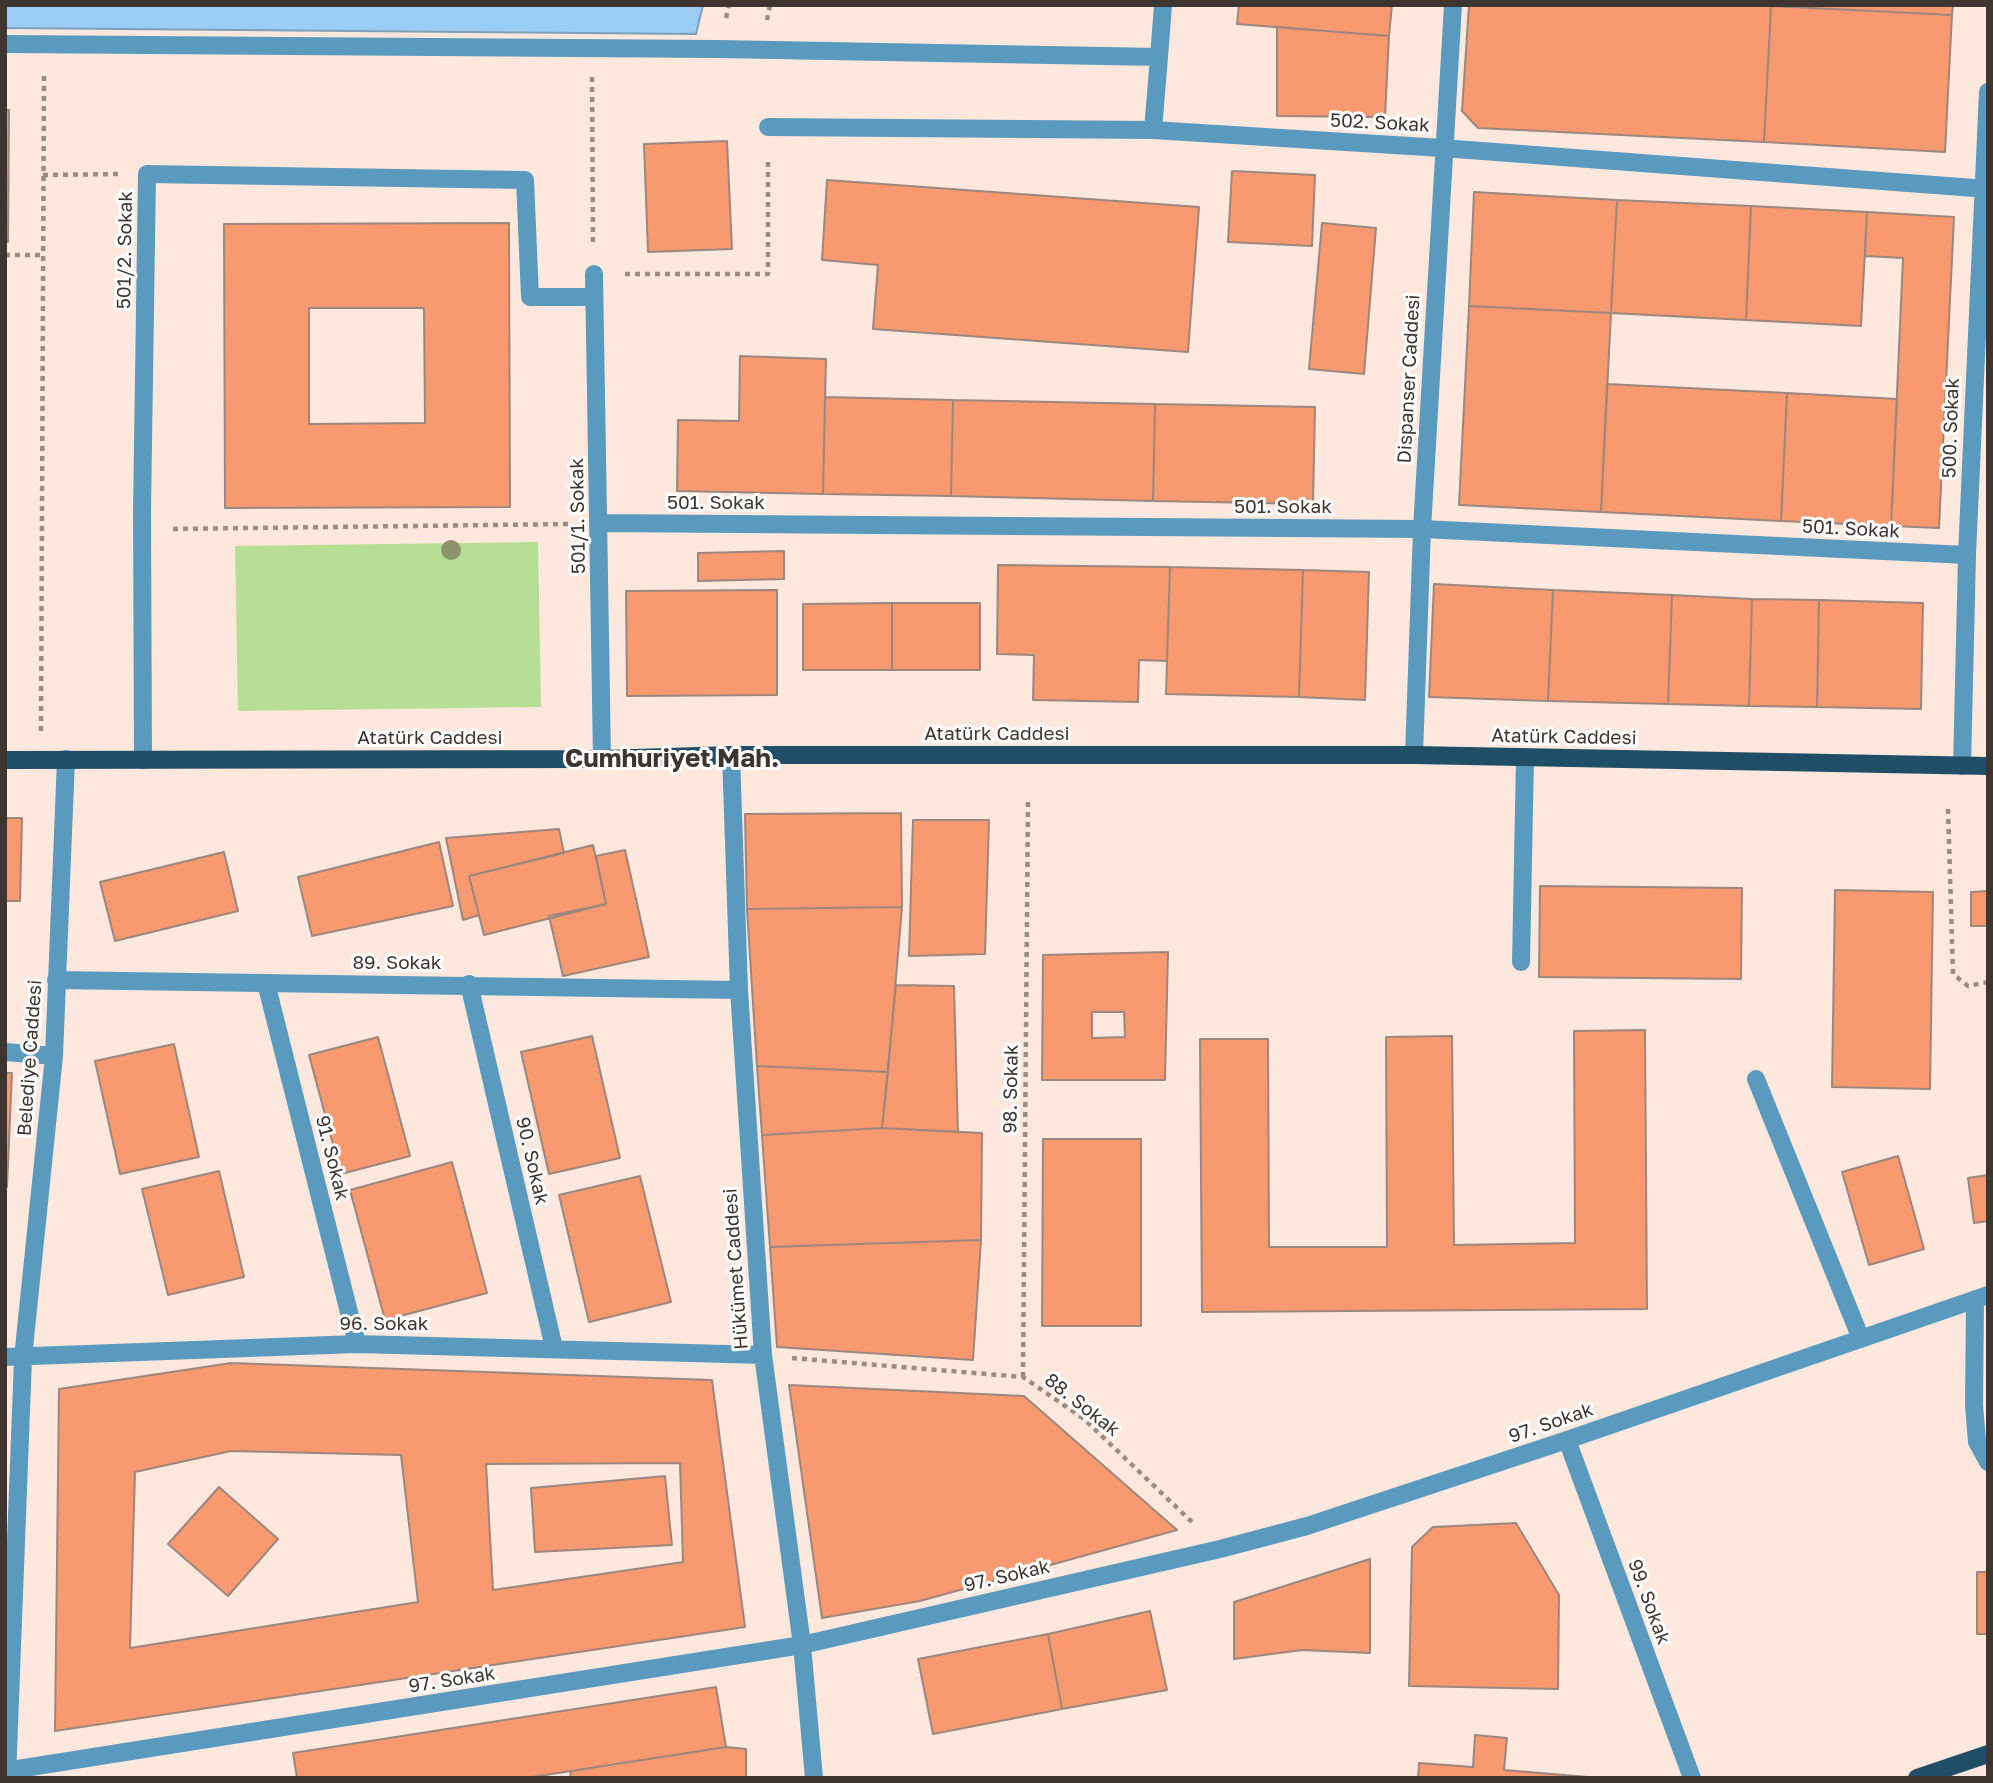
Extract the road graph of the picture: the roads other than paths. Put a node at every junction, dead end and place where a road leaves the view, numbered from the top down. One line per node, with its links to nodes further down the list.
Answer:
1 (1163, 5): 4 (street)
2 (1453, 5): 8 (street, Dispanser Caddesi)
3 (5, 44): 4 (street)
4 (1159, 57): 7 (street)
5 (1988, 92): 9 (street, 500. Sokak)
6 (768, 127): 7 (street, 502. Sokak)
7 (1153, 130): 8 (street, 502. Sokak)
8 (1442, 148): 9 (street, 502. Sokak); 13 (street, Dispanser Caddesi)
9 (1985, 189): 14 (street, 500. Sokak)
10 (594, 274): 11 (street, 501/1. Sokak)
11 (594, 297): 12 (street, 501/1. Sokak); 20 (street, 501/2. Sokak)
12 (599, 523): 13 (street, 501. Sokak); 18 (street, 501/1. Sokak)
13 (1422, 529): 14 (street, 501. Sokak); 16 (street, Dispanser Caddesi)
14 (1967, 555): 22 (street, 500. Sokak)
15 (731, 755): 16 (main road, Atatürk Caddesi); 18 (main road, Atatürk Caddesi); 28 (street, Hükümet Caddesi)
16 (1414, 755): 17 (main road, Atatürk Caddesi)
17 (1525, 757): 22 (main road, Atatürk Caddesi); 24 (street)
18 (602, 759): 20 (main road, Atatürk Caddesi)
19 (66, 760): 20 (main road, Atatürk Caddesi); 21 (main road, Atatürk Caddesi); 25 (street, Belediye Caddesi)
20 (143, 760)
21 (5, 761)
22 (1962, 766): 23 (main road, Atatürk Caddesi)
23 (1988, 766)
24 (1521, 962)
25 (56, 980): 26 (street, 89. Sokak); 30 (street, Belediye Caddesi)
26 (266, 983): 27 (street, 89. Sokak); 34 (street, 91. Sokak)
27 (469, 984): 28 (street, 89. Sokak); 35 (street, 90. Sokak)
28 (739, 990): 36 (street, Hükümet Caddesi)
29 (5, 1052): 30 (street)
30 (54, 1056): 37 (street, Belediye Caddesi)
31 (1756, 1079): 33 (street)
32 (1981, 1297): 33 (street, 97. Sokak); 39 (street)
33 (1861, 1339): 38 (street, 97. Sokak)
34 (357, 1344): 35 (street, 96. Sokak); 37 (street, 96. Sokak)
35 (554, 1348): 36 (street, 96. Sokak)
36 (763, 1355): 40 (street, Hükümet Caddesi)
37 (14, 1358): 42 (street, Belediye Caddesi)
38 (1567, 1440): 40 (street, 97. Sokak); 44 (street, 99. Sokak)
39 (1988, 1462)
40 (802, 1646): 42 (street, 97. Sokak); 43 (street, Hükümet Caddesi)
41 (1988, 1754): 45 (main road)
42 (7, 1774)
43 (814, 1778)
44 (1692, 1778)
45 (1917, 1778)

